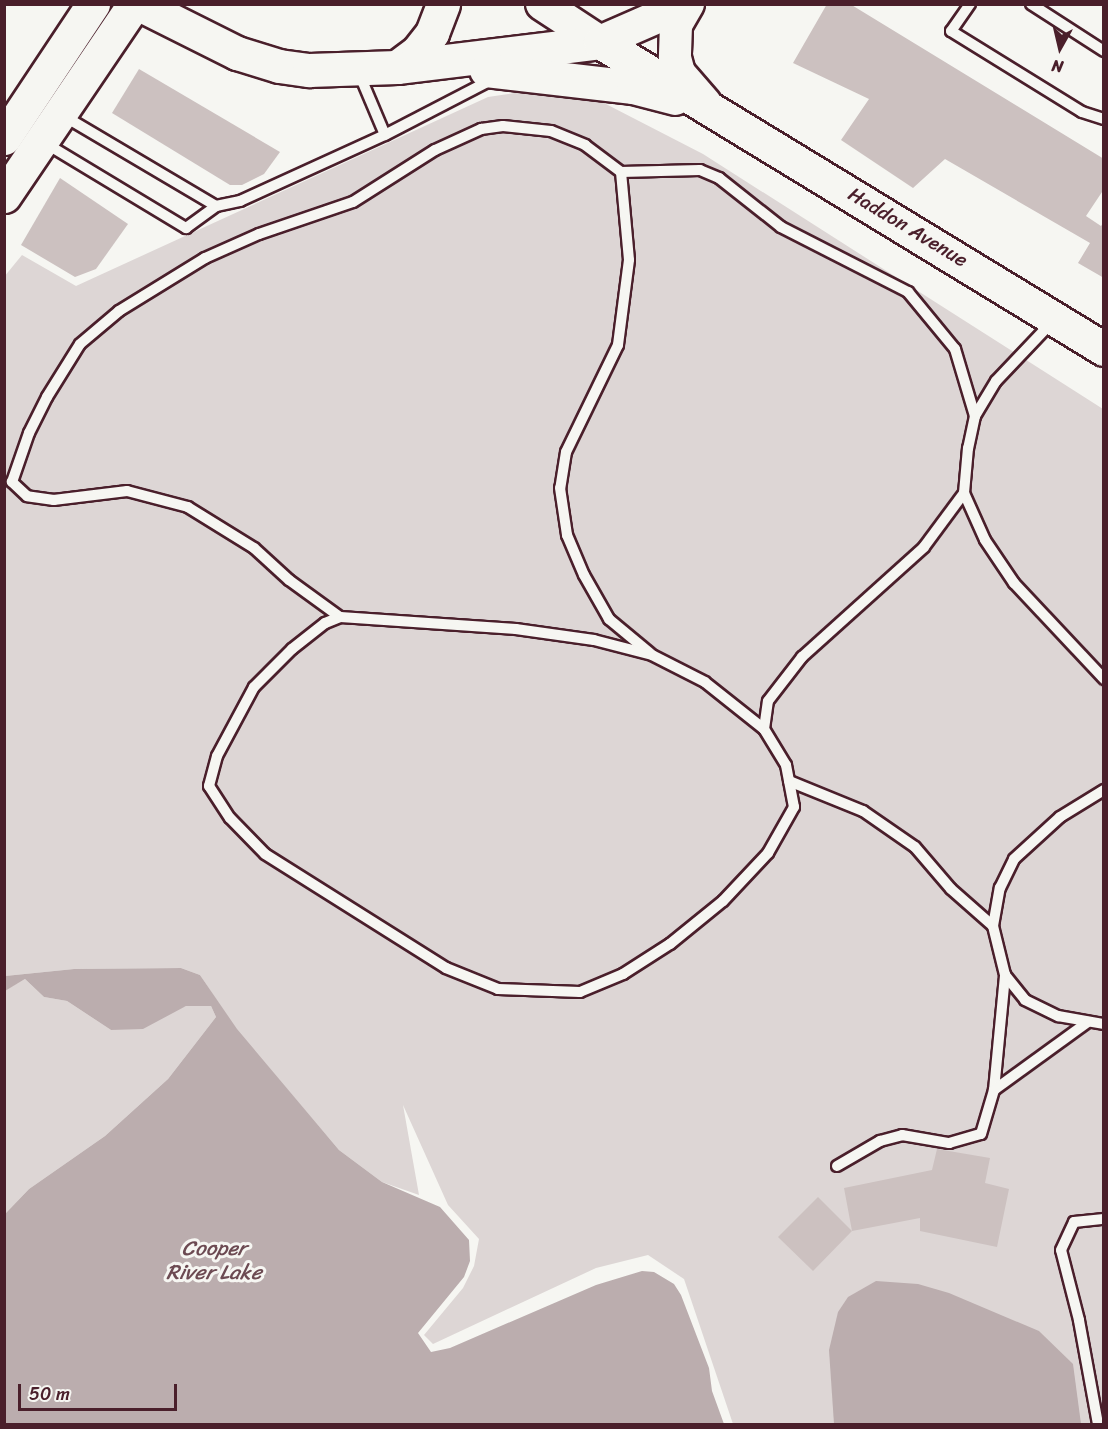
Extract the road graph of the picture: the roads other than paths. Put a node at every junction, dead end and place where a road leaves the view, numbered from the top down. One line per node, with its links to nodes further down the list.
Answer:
1 (443, 4): 10 (main road)
2 (542, 4): 8 (main road)
3 (688, 4): 8 (main road); 13 (main road)
4 (970, 4): 15 (lane)
5 (1030, 4): 9 (lane)
6 (91, 7): 17 (main road)
7 (131, 12): 11 (main road, Haddon Avenue); 14 (main road)
8 (600, 42): 10 (main road, Haddon Avenue); 13 (main road, Haddon Avenue)
9 (1104, 51)
10 (397, 67): 11 (main road, Haddon Avenue); 12 (main road, Haddon Avenue)
11 (357, 69): 16 (lane)
12 (505, 72): 13 (main road, Haddon Avenue); 16 (lane)
13 (711, 107): 22 (main road, Haddon Avenue)
14 (61, 115): 18 (main road); 21 (lane)
15 (1104, 119)
16 (385, 135): 21 (lane)
17 (4, 138)
18 (43, 142): 20 (main road); 21 (lane)
19 (621, 172): 24 (lane); 26 (lane); 27 (lane)
20 (4, 196)
21 (216, 206)
22 (1055, 319): 23 (main road, Haddon Avenue); 24 (lane)
23 (1104, 349)
24 (975, 416): 25 (lane)
25 (964, 493): 28 (lane); 29 (lane)
26 (340, 617): 27 (lane); 30 (lane)
27 (652, 655): 29 (lane)
28 (1104, 679)
29 (764, 729): 30 (lane)
30 (789, 781): 32 (lane)
31 (1103, 790): 32 (lane)
32 (993, 926): 33 (lane)
33 (1005, 975): 34 (lane); 36 (lane)
34 (1088, 1022): 35 (lane); 36 (lane)
35 (1104, 1024)
36 (994, 1089): 37 (lane)
37 (837, 1166)
38 (1104, 1219): 39 (lane)
39 (1098, 1425)

